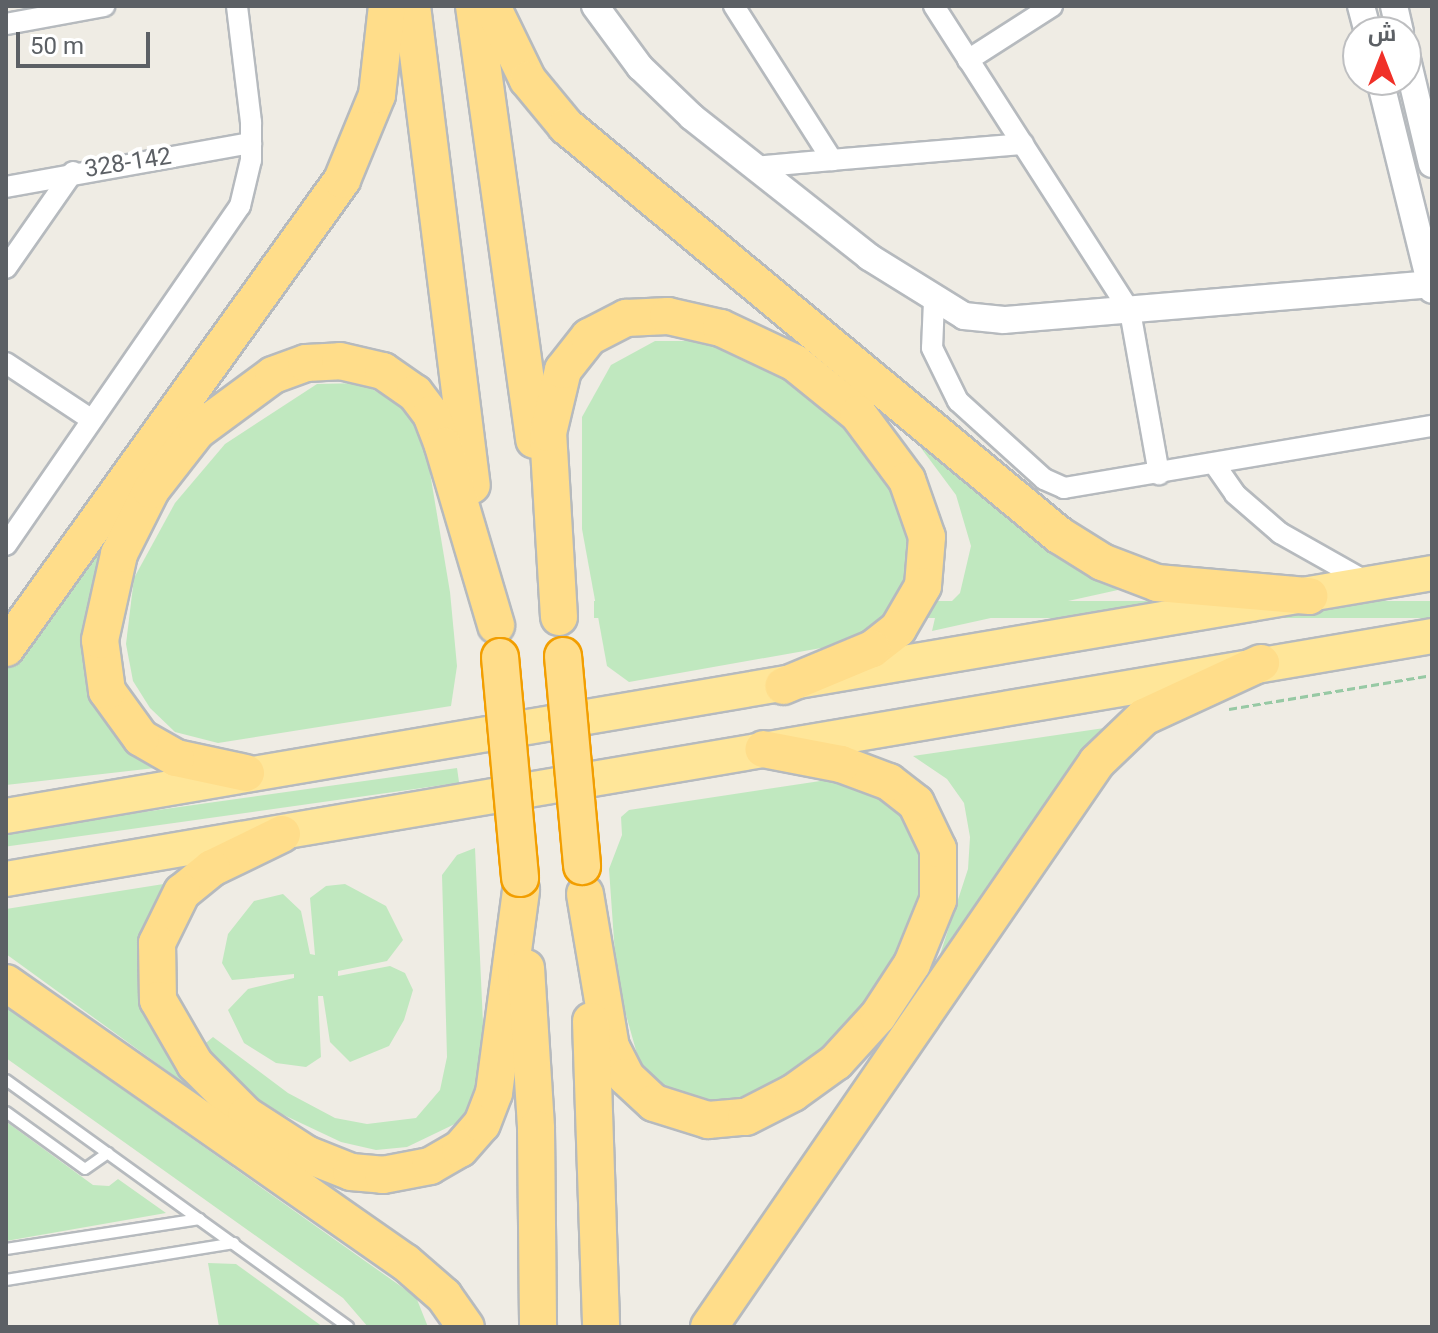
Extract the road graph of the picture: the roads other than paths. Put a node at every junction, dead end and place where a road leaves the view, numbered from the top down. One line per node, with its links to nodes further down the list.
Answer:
1 (104, 6): 11 (street)
2 (237, 6): 15 (street)
3 (387, 6): 38 (highway)
4 (412, 6): 37 (highway)
5 (474, 6): 35 (highway)
6 (492, 6): 34 (highway)
7 (595, 6): 19 (street)
8 (734, 6): 17 (street)
9 (934, 6): 12 (street)
10 (1052, 6): 12 (street)
11 (6, 24)
12 (968, 60): 16 (street)
13 (1384, 96): 23 (street)
14 (1416, 96): 18 (street)
15 (251, 143): 20 (street, 328-142); 27 (street)
16 (1023, 144): 17 (street); 25 (street)
17 (832, 160): 19 (street)
18 (1432, 164)
19 (754, 167): 24 (street)
20 (73, 172): 21 (street, 328-142); 22 (street)
21 (6, 187)
22 (6, 268)
23 (1431, 287): 25 (street)
24 (934, 301): 25 (street); 30 (street)
25 (1130, 311): 30 (street)
26 (6, 363): 27 (street)
27 (92, 420): 31 (street)
28 (1432, 426): 29 (street)
29 (1215, 465): 30 (street); 33 (street)
30 (1159, 474)
31 (6, 545)
32 (1432, 573): 33 (highway)
33 (1372, 584): 34 (highway)
34 (1309, 596): 40 (highway)
35 (559, 617): 40 (highway); 46 (highway, bridge)
36 (1432, 636): 39 (highway)
37 (498, 641): 42 (highway); 47 (highway, bridge)
38 (6, 648)
39 (1261, 663): 41 (highway); 60 (highway)
40 (783, 686): 42 (highway)
41 (763, 749): 44 (highway); 46 (highway)
42 (246, 773): 43 (highway)
43 (6, 816)
44 (282, 834): 45 (highway); 47 (highway)
45 (6, 879)
46 (583, 880): 59 (highway)
47 (521, 884): 58 (highway)
48 (6, 983): 57 (highway)
49 (6, 1080): 51 (lane)
50 (6, 1112): 51 (lane)
51 (108, 1153): 52 (lane)
52 (200, 1219): 53 (lane); 54 (lane)
53 (234, 1243): 55 (lane); 56 (lane)
54 (6, 1249)
55 (6, 1280)
56 (348, 1327)
57 (466, 1327)
58 (538, 1327)
59 (601, 1327)
60 (709, 1327)

